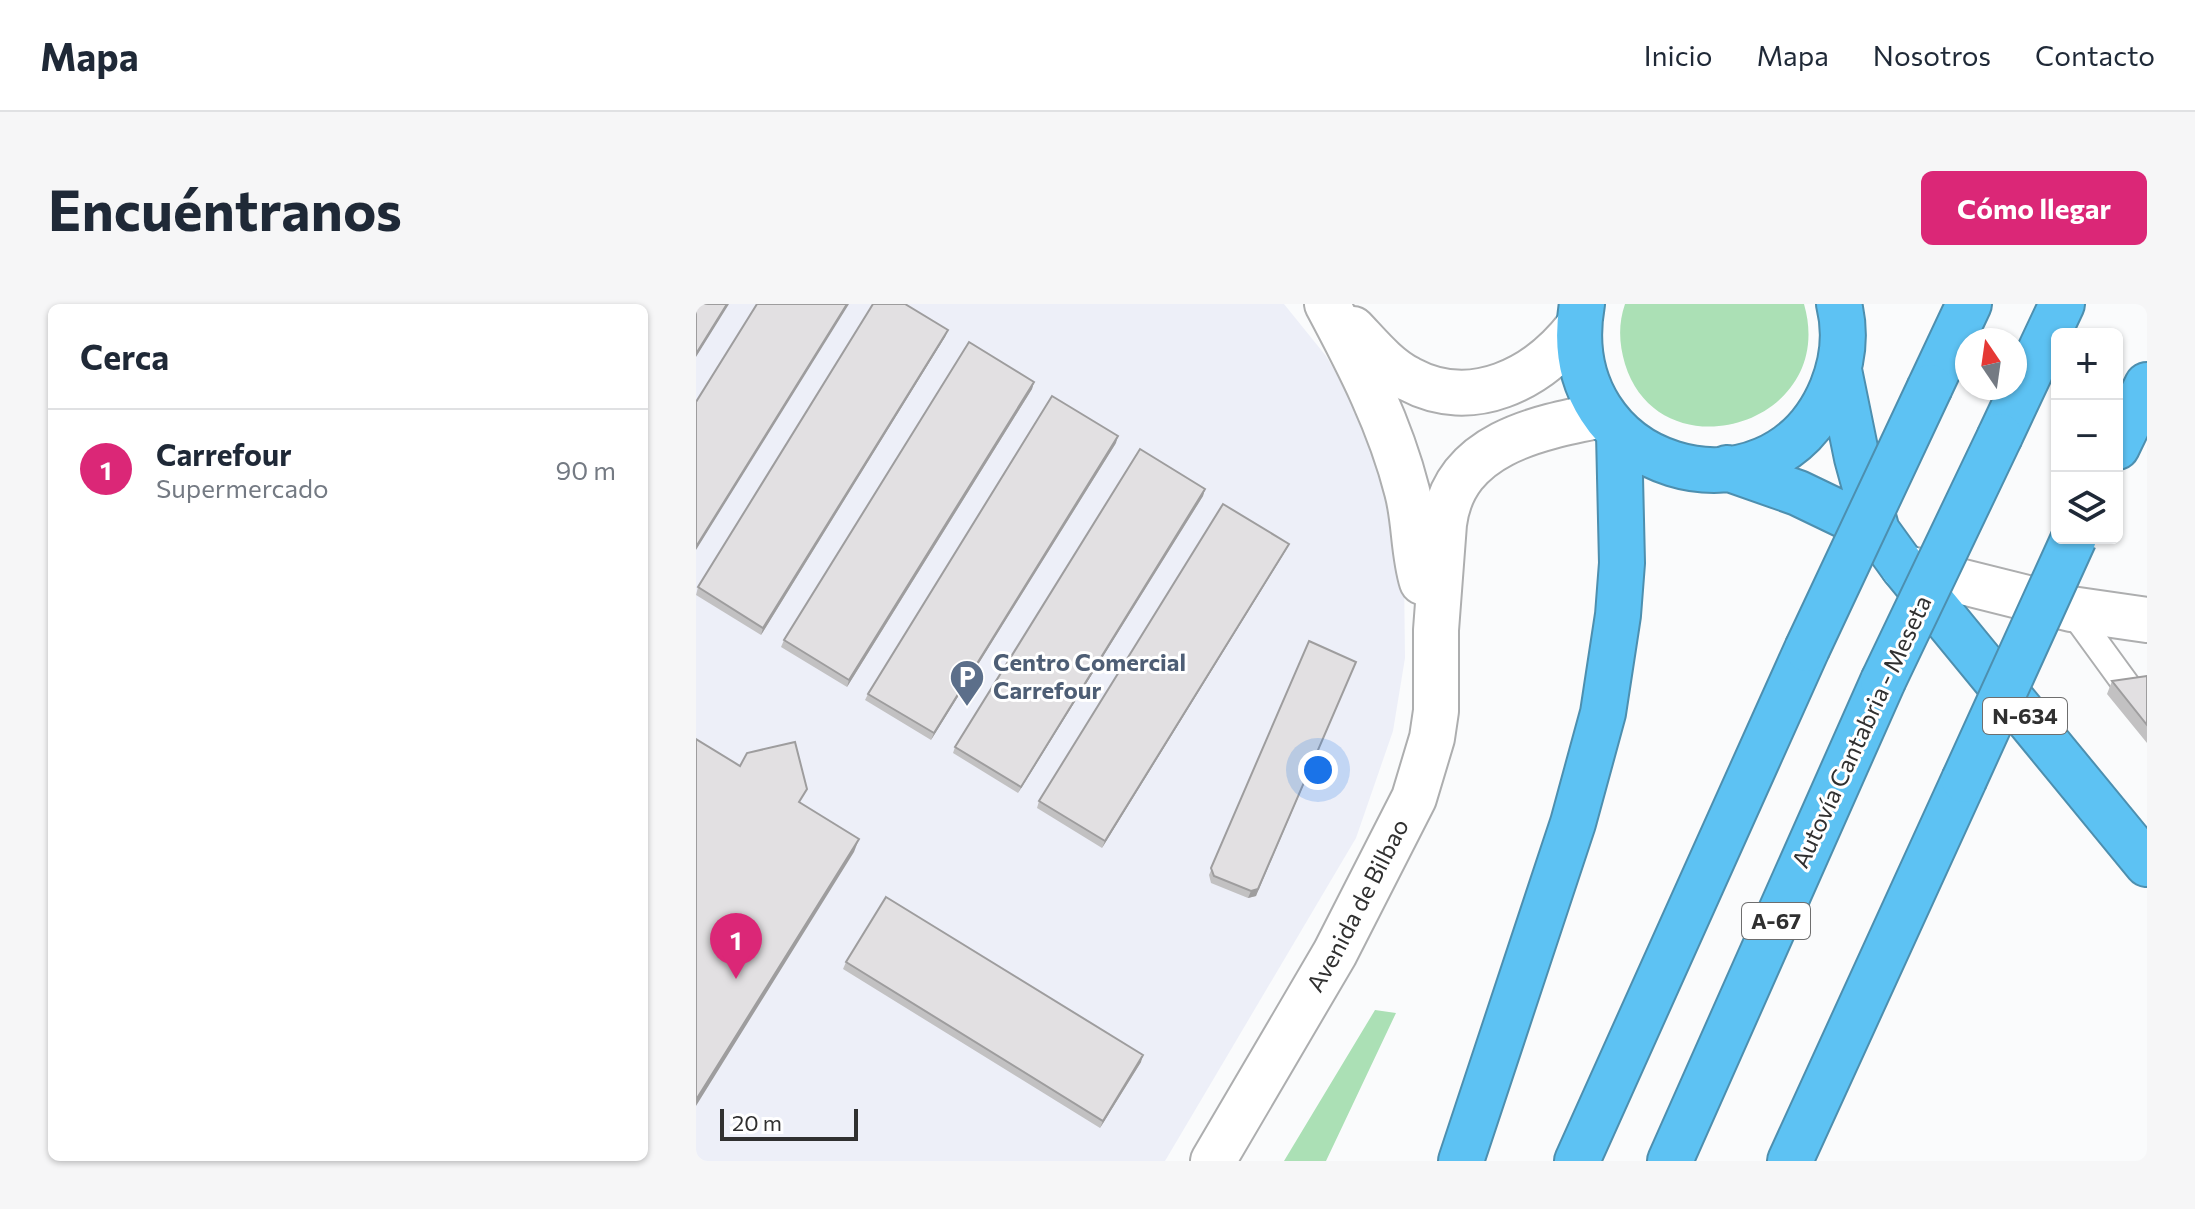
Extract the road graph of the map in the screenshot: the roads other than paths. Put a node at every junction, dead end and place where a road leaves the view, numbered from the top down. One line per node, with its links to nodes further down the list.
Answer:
1 (1328, 304): 5 (street, Avenida de Bilbao); 16 (street, Avenida de Bilbao)
2 (1839, 304): 6 (highway, N-634)
3 (1969, 304): 21 (highway, bridge)
4 (2062, 304): 22 (highway, Autovía Cantabria - Meseta / A-67, bridge)
5 (1580, 315): 8 (highway)
6 (1839, 370): 10 (highway, N-634); 11 (highway, N-634)
7 (2147, 385): 9 (highway)
8 (1611, 424): 10 (highway, N-634); 16 (street, Avenida de Bilbao); 20 (highway)
9 (2123, 435)
10 (1727, 468): 11 (highway, N-634)
11 (1877, 531): 13 (highway, N-634)
12 (2071, 544): 23 (highway, bridge)
13 (1903, 567): 14 (street); 18 (highway, N-634)
14 (2071, 609): 15 (street); 17 (lane)
15 (2147, 620)
16 (1436, 630): 19 (street, Avenida de Bilbao)
17 (2130, 690)
18 (2147, 864)
19 (1213, 1161)
20 (1461, 1161)
21 (1577, 1161)
22 (1670, 1161)
23 (1790, 1161)

